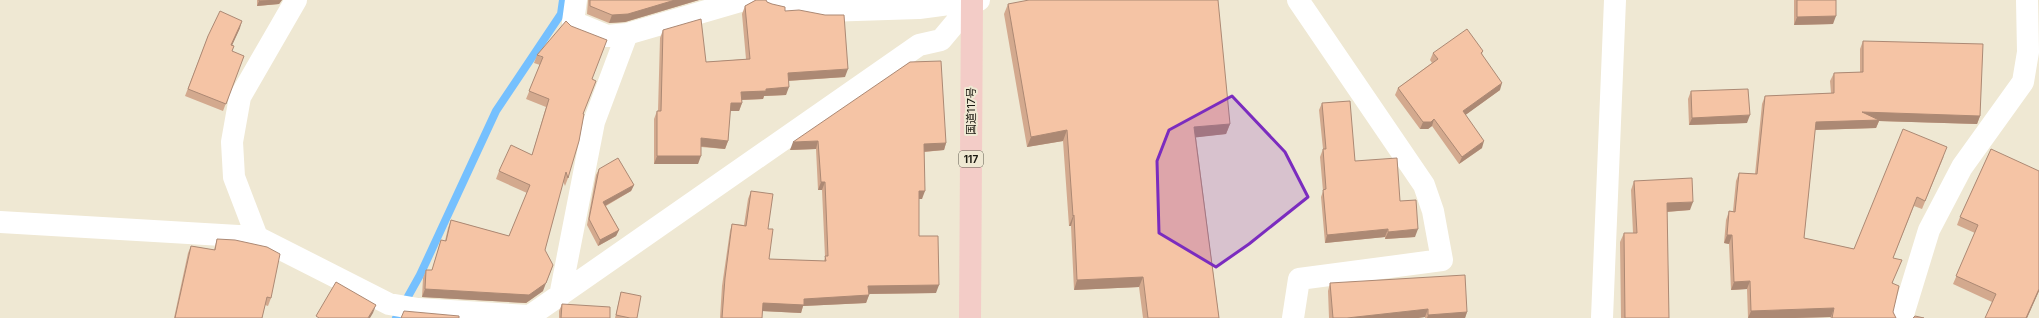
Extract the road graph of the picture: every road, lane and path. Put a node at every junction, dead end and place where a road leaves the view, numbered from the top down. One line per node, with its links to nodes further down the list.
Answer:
1 (296, 0): 12 (street)
2 (576, 0): 9 (street)
3 (744, 0): 9 (street)
4 (772, 0): 8 (street)
5 (1298, 0): 16 (street)
6 (1615, 0): 17 (street)
7 (2027, 0): 10 (street)
8 (975, 1): 13 (street); 15 (highway, 国道117号 / 117)
9 (627, 34): 13 (street)
10 (2034, 52): 18 (street)
11 (0, 222): 12 (street)
12 (257, 237): 14 (street)
13 (560, 296): 14 (street)
14 (528, 317)
15 (970, 318)
16 (1293, 318)
17 (1602, 318)
18 (1902, 318)

